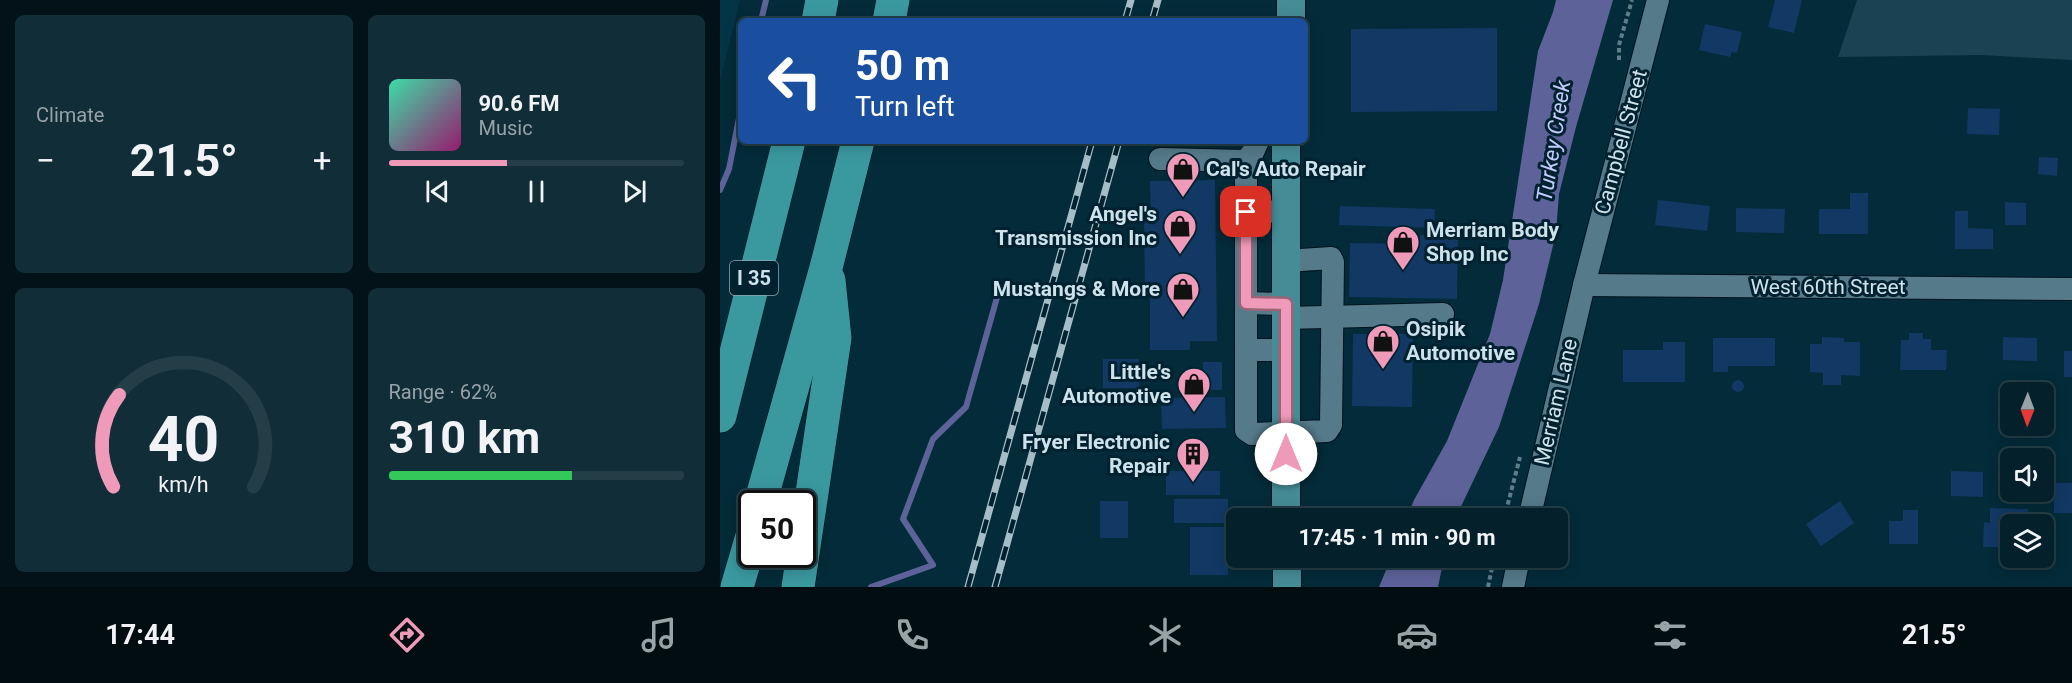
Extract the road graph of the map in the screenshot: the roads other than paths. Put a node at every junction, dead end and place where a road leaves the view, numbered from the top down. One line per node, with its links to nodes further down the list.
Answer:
1 (822, 0): 5 (highway)
2 (893, 0): 6 (highway)
3 (1292, 0): 7 (main road)
4 (1658, 0): 18 (street, Campbell Street)
5 (819, 18)
6 (890, 18)
7 (1290, 18)
8 (788, 144): 26 (highway, I 35)
9 (857, 144): 17 (highway)
10 (1257, 144): 13 (street)
11 (1286, 144): 14 (main road)
12 (1160, 159): 13 (street)
13 (1246, 161): 15 (street)
14 (1285, 211): 15 (street); 16 (main road)
15 (1246, 212): 20 (street)
16 (1286, 261): 21 (main road); 23 (street)
17 (827, 264): 28 (highway); 35 (highway)
18 (1584, 285): 19 (street, West 60th Street); 30 (street, Merriam Lane)
19 (2072, 289)
20 (1246, 303): 21 (street); 24 (street)
21 (1286, 311): 23 (street); 25 (main road)
22 (1443, 314): 23 (street)
23 (1332, 317): 27 (street)
24 (1246, 350): 25 (street); 27 (street)
25 (1286, 350): 27 (main road)
26 (720, 416)
27 (1286, 432): 29 (main road)
28 (764, 490)
29 (1287, 508)
30 (1532, 508)
31 (743, 568): 34 (highway)
32 (1287, 568): 36 (main road)
33 (1518, 568): 37 (street)
34 (737, 587)
35 (798, 587)
36 (1287, 587)
37 (1513, 587)

